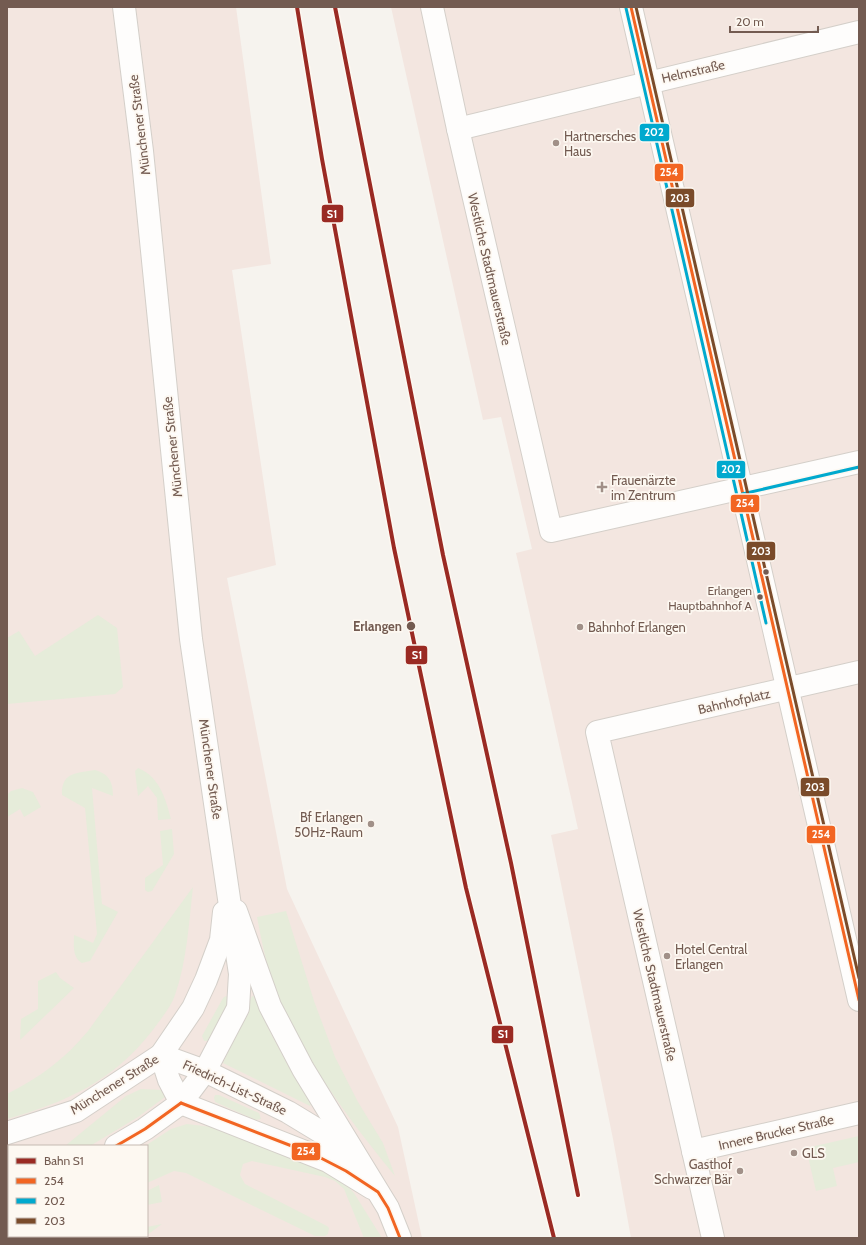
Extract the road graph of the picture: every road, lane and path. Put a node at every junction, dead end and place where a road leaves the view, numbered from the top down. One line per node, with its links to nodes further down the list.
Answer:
1 (124, 7): 12 (street, Münchener Straße)
2 (432, 7): 6 (street, Westliche Stadtmauerstraße)
3 (631, 7): 5 (street, Bahnhofplatz)
4 (859, 32): 5 (street, Helmstraße)
5 (648, 82): 6 (street, Helmstraße); 8 (street, Bahnhofplatz)
6 (458, 128): 8 (street, Westliche Stadtmauerstraße)
7 (859, 462): 8 (street)
8 (741, 489): 10 (street, Bahnhofplatz)
9 (859, 672): 10 (street)
10 (787, 689): 11 (street, Bahnhofplatz); 13 (street)
11 (597, 732): 20 (street, Westliche Stadtmauerstraße)
12 (227, 881): 14 (street, Münchener Straße); 15 (street, Münchener Straße); 21 (street, Friedrich-List-Straße)
13 (859, 1000)
14 (161, 1055): 15 (street, Friedrich-List-Straße); 16 (street, Friedrich-List-Straße); 18 (street, Münchener Straße)
15 (205, 1071): 16 (street, Münchener Straße); 21 (street, Friedrich-List-Straße)
16 (181, 1103): 19 (street, Münchener Straße); 21 (street, Friedrich-List-Straße)
17 (859, 1113): 20 (street, Innere Brucker Straße)
18 (7, 1133)
19 (118, 1145)
20 (693, 1151): 23 (street, Westliche Stadtmauerstraße)
21 (378, 1192): 22 (street, Friedrich-List-Straße)
22 (400, 1238)
23 (713, 1238)

